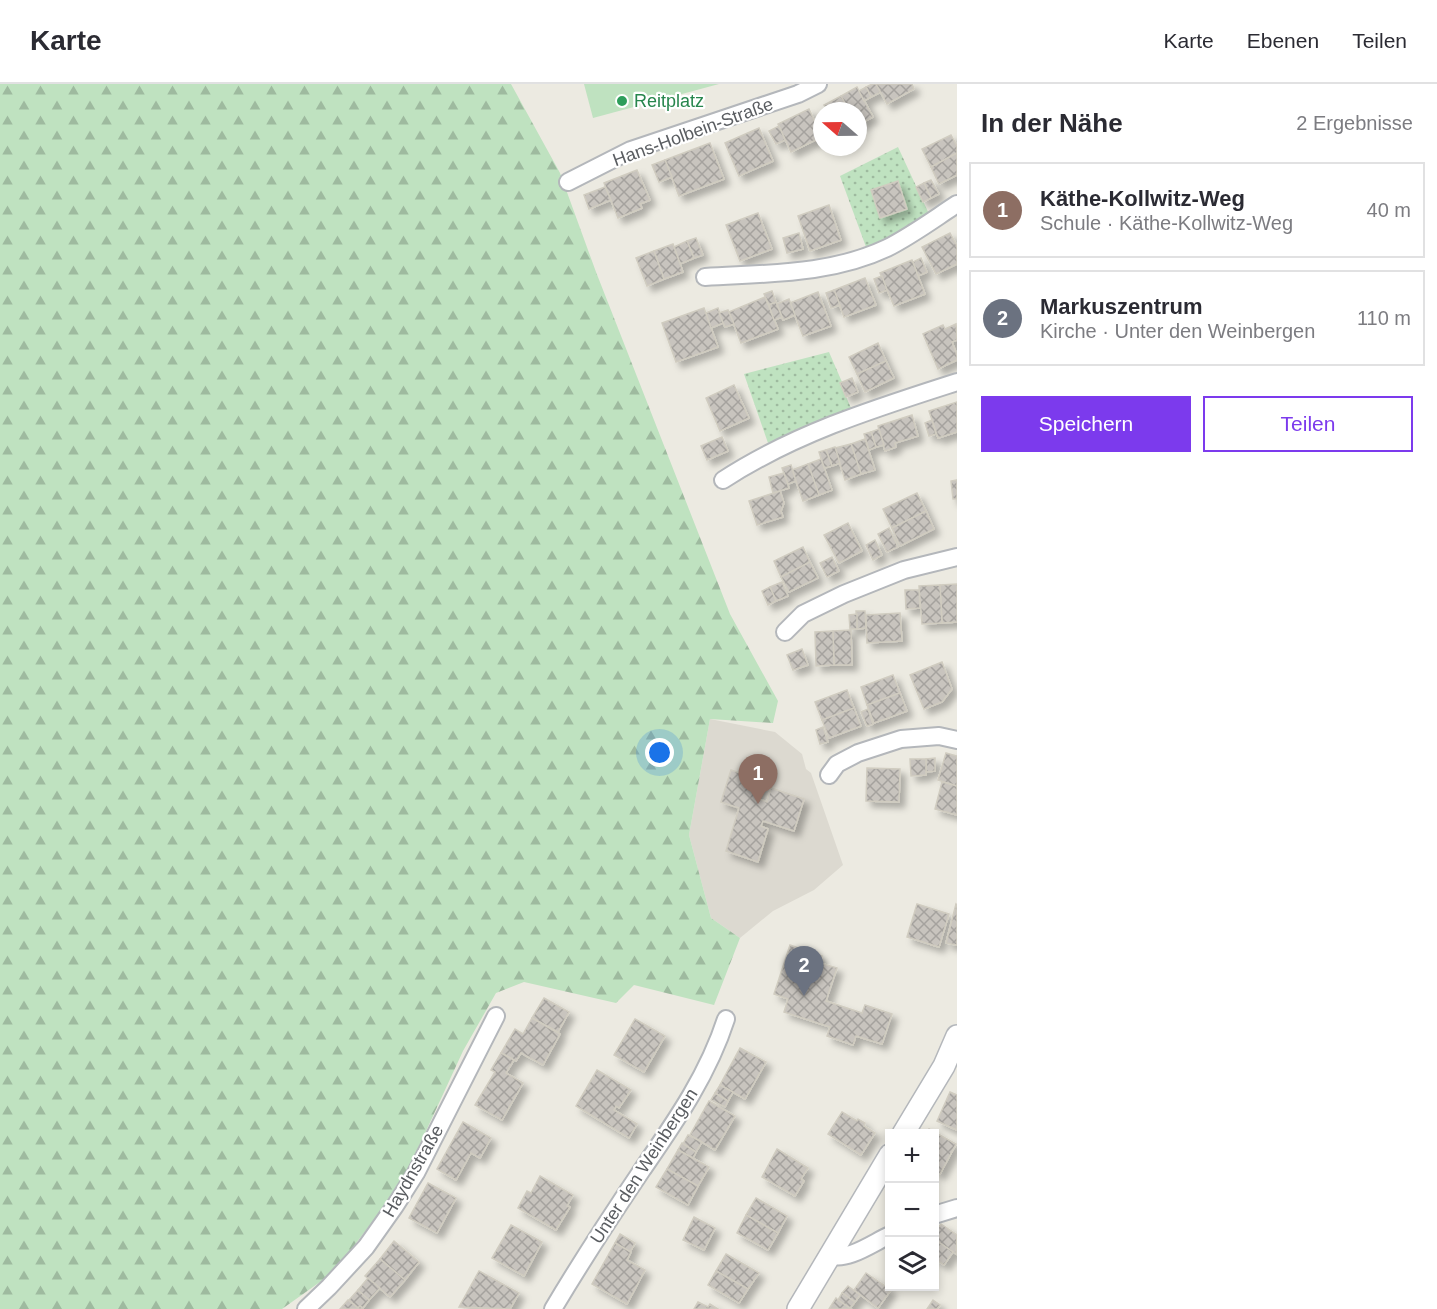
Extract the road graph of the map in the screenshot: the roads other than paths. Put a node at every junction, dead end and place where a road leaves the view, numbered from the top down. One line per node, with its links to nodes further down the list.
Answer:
1 (818, 84): 2 (street, Hans-Holbein-Straße)
2 (568, 182)
3 (957, 204): 4 (street)
4 (705, 277)
5 (957, 382): 6 (street)
6 (723, 480)
7 (957, 557): 8 (street)
8 (786, 632)
9 (957, 740): 10 (street)
10 (829, 775)
11 (496, 1016): 20 (street, Haydnstraße)
12 (726, 1018): 21 (street, Unter den Weinbergen)
13 (957, 1036): 14 (street)
14 (906, 1129)
15 (885, 1163): 19 (street)
16 (957, 1208): 17 (street)
17 (939, 1213)
18 (886, 1237): 19 (street)
19 (830, 1255): 22 (street)
20 (306, 1309)
21 (553, 1309)
22 (798, 1309)

